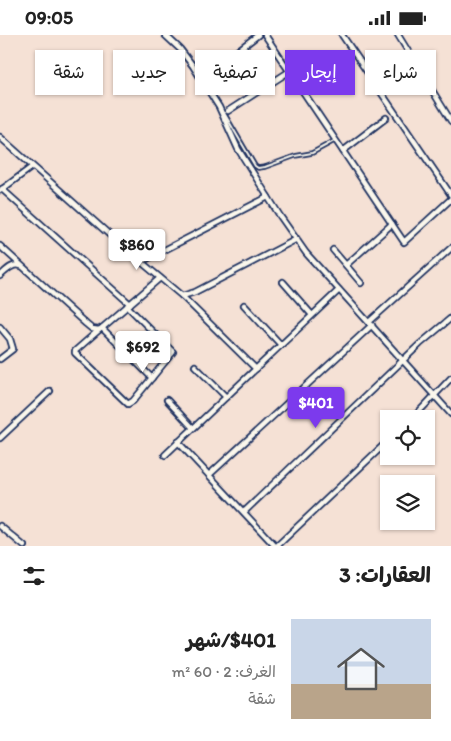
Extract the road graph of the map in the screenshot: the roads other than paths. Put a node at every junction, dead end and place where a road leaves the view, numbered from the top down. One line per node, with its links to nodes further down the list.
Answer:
1 (165, 35): 10 (street)
2 (258, 35): 6 (street)
3 (265, 35): 7 (street)
4 (342, 35): 19 (street)
5 (398, 35): 13 (street)
6 (238, 50)
7 (285, 64)
8 (285, 74): 11 (street)
9 (306, 95): 15 (street)
10 (218, 107): 15 (lane); 20 (street)
11 (228, 111)
12 (386, 119): 16 (street)
13 (451, 121)
14 (0, 137): 17 (street)
15 (336, 140): 16 (street)
16 (344, 151): 22 (street)
17 (32, 167): 18 (street); 27 (street)
18 (1, 190): 36 (street)
19 (451, 195)
20 (268, 197): 23 (street); 27 (street)
21 (451, 199): 22 (street)
22 (392, 224): 28 (street)
23 (297, 239): 34 (street); 35 (street)
24 (0, 246): 29 (street)
25 (451, 247): 40 (street)
26 (333, 250): 28 (street)
27 (141, 262): 31 (street)
28 (346, 265): 33 (street)
29 (22, 266): 30 (street); 42 (street)
30 (0, 276)
31 (160, 278): 35 (street); 36 (street)
32 (283, 282): 38 (street)
33 (361, 283)
34 (339, 290): 38 (street); 40 (street)
35 (182, 297): 47 (street)
36 (128, 305): 42 (street); 48 (street)
37 (244, 305): 43 (street)
38 (312, 315): 43 (street)
39 (451, 318): 45 (street)
40 (370, 323): 45 (street); 61 (street)
41 (0, 327): 44 (street)
42 (101, 329): 48 (street); 48 (street)
43 (281, 345): 47 (street)
44 (0, 359)
45 (403, 361): 51 (street); 62 (street)
46 (195, 366): 52 (street)
47 (256, 369): 52 (street)
48 (152, 378)
49 (451, 378): 51 (street)
50 (50, 391): 57 (street)
51 (434, 395): 54 (street); 55 (street)
52 (226, 397): 56 (street)
53 (167, 400): 56 (street)
54 (422, 410)
55 (451, 414)
56 (193, 428): 58 (street)
57 (0, 438)
58 (178, 442): 60 (street); 61 (street)
59 (380, 448): 65 (street)
60 (165, 455)
61 (209, 475): 62 (street)
62 (244, 512): 65 (street)
63 (0, 526): 64 (street)
64 (24, 546)
65 (276, 546)

